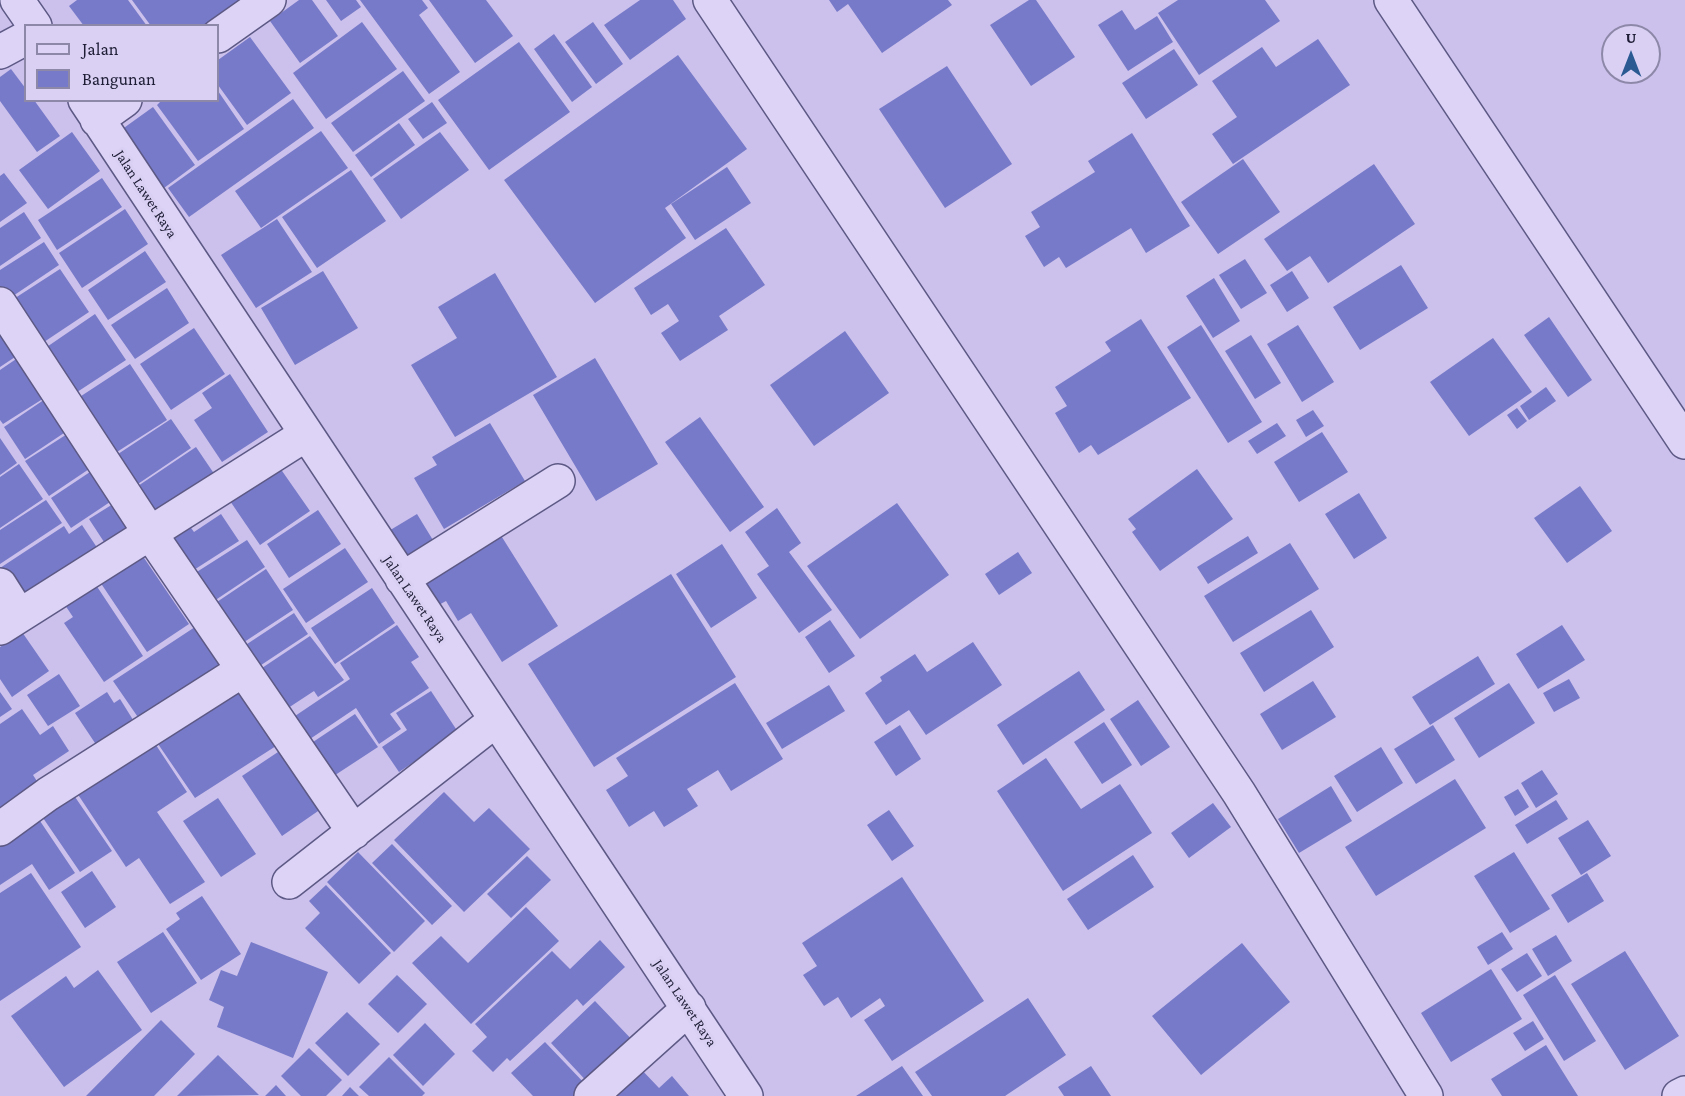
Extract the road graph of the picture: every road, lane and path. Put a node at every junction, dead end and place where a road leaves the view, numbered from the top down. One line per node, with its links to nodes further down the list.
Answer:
1 (17, 0): 5 (street)
2 (269, 0): 6 (street)
3 (710, 0): 28 (street)
4 (1391, 0): 13 (street)
5 (34, 24)
6 (219, 35)
7 (24, 39): 8 (street)
8 (0, 52)
9 (117, 102): 10 (street)
10 (91, 110): 12 (street, Jalan Lawet Raya)
11 (0, 304): 15 (street)
12 (305, 435): 15 (street); 16 (street, Jalan Lawet Raya)
13 (1685, 442)
14 (558, 481): 16 (street)
15 (150, 533): 18 (street); 19 (street)
16 (402, 579): 20 (street, Jalan Lawet Raya)
17 (0, 585): 18 (street)
18 (10, 621)
19 (243, 670): 21 (street); 22 (street)
20 (496, 720): 22 (street); 24 (street, Jalan Lawet Raya)
21 (0, 829)
22 (354, 832): 23 (street)
23 (289, 882)
24 (689, 1008): 26 (street); 27 (street, Jalan Lawet Raya)
25 (1685, 1093): 29 (street)
26 (591, 1096)
27 (746, 1096)
28 (1426, 1096)
29 (1679, 1096)

